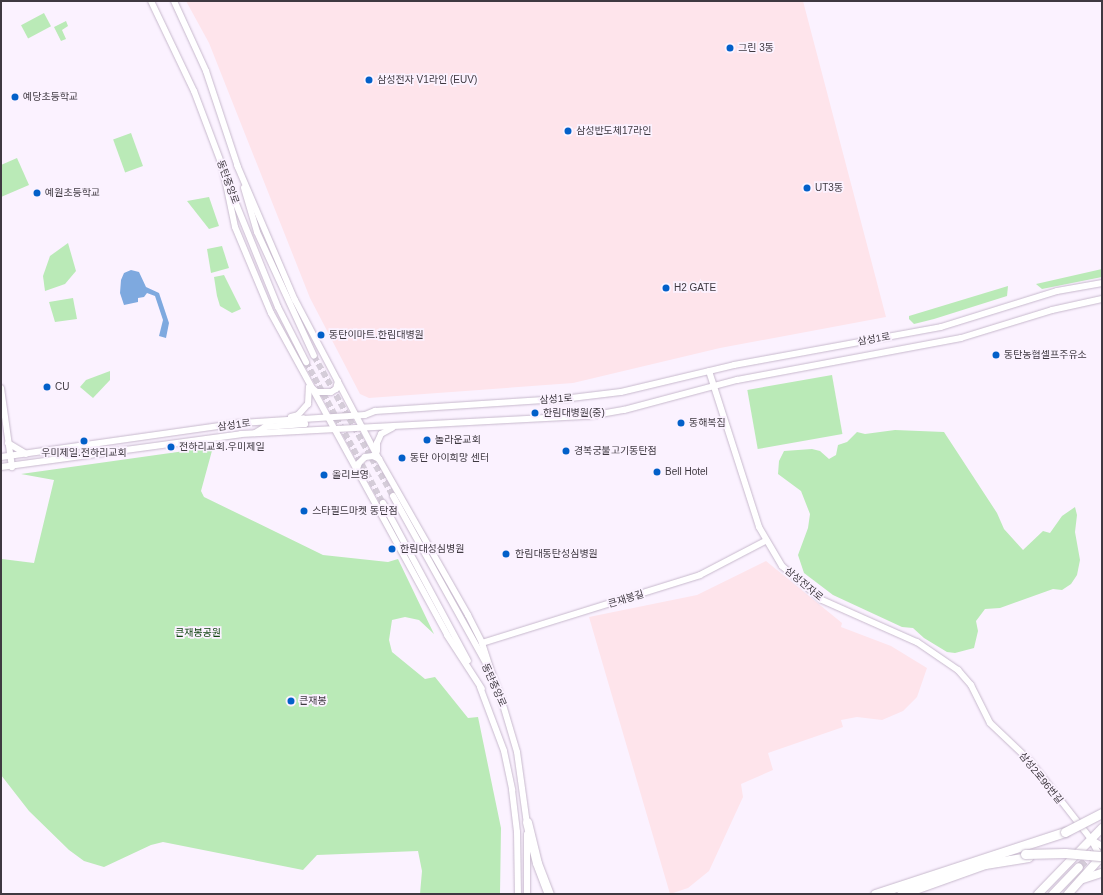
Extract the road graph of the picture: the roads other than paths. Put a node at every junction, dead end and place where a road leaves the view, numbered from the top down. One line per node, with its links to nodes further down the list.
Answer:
1 (151, 1): 4 (street, 동탄중앙로)
2 (174, 1): 3 (street, 동탄중앙로)
3 (237, 165): 7 (street); 10 (street)
4 (223, 169): 8 (street, 동탄중앙로); 11 (street)
5 (1102, 283): 9 (street, 삼성1로)
6 (1102, 299): 12 (street, 삼성1로)
7 (314, 356)
8 (306, 362)
9 (709, 371): 12 (street, 삼성전자로); 14 (street, 삼성1로)
10 (338, 381): 11 (street); 14 (street)
11 (309, 384): 15 (street); 17 (street)
12 (714, 385): 18 (street, 삼성1로); 32 (street, 삼성전자로)
13 (1, 388): 22 (street)
14 (356, 416): 15 (street, 삼성1로); 19 (street)
15 (326, 417): 16 (street, 삼성1로); 20 (street)
16 (303, 418): 17 (street, 삼성1로); 21 (street)
17 (285, 419): 23 (street, 삼성1로)
18 (400, 426): 19 (street, 삼성1로); 26 (street)
19 (363, 428): 20 (street, 삼성1로); 26 (street)
20 (333, 430): 21 (street, 삼성1로); 29 (street)
21 (254, 434): 28 (street, 삼성1로)
22 (8, 443): 23 (street); 24 (street)
23 (26, 454): 24 (street, 삼성1로)
24 (10, 456): 25 (street, 삼성1로); 28 (street)
25 (1, 458)
26 (379, 459): 29 (street); 33 (street)
27 (1, 467): 28 (street, 삼성1로)
28 (12, 467)
29 (356, 472): 36 (street)
30 (393, 496): 35 (street, 동탄중앙로)
31 (383, 503): 36 (street)
32 (764, 540): 33 (street, 큰재봉길); 34 (street, 삼성전자로)
33 (482, 642): 35 (street)
34 (948, 662): 40 (street, 삼성2로96번길)
35 (492, 674): 38 (street, 동탄중앙로)
36 (482, 689): 48 (street, 동탄중앙로)
37 (1102, 813): 44 (highway, bridge)
38 (527, 822): 49 (street, 동탄중앙로); 50 (highway)
39 (1102, 828): 40 (main road)
40 (1091, 839): 41 (street); 43 (street); 53 (main road)
41 (1102, 846)
42 (1026, 855): 43 (highway, bridge); 44 (highway); 52 (highway)
43 (1102, 858): 47 (main road)
44 (954, 868): 51 (highway)
45 (1079, 868): 54 (main road)
46 (1102, 873): 47 (main road)
47 (1081, 880): 55 (main road)
48 (518, 894)
49 (527, 894)
50 (549, 894)
51 (875, 894)
52 (901, 894)
53 (1038, 894)
54 (1053, 894)
55 (1068, 894)

